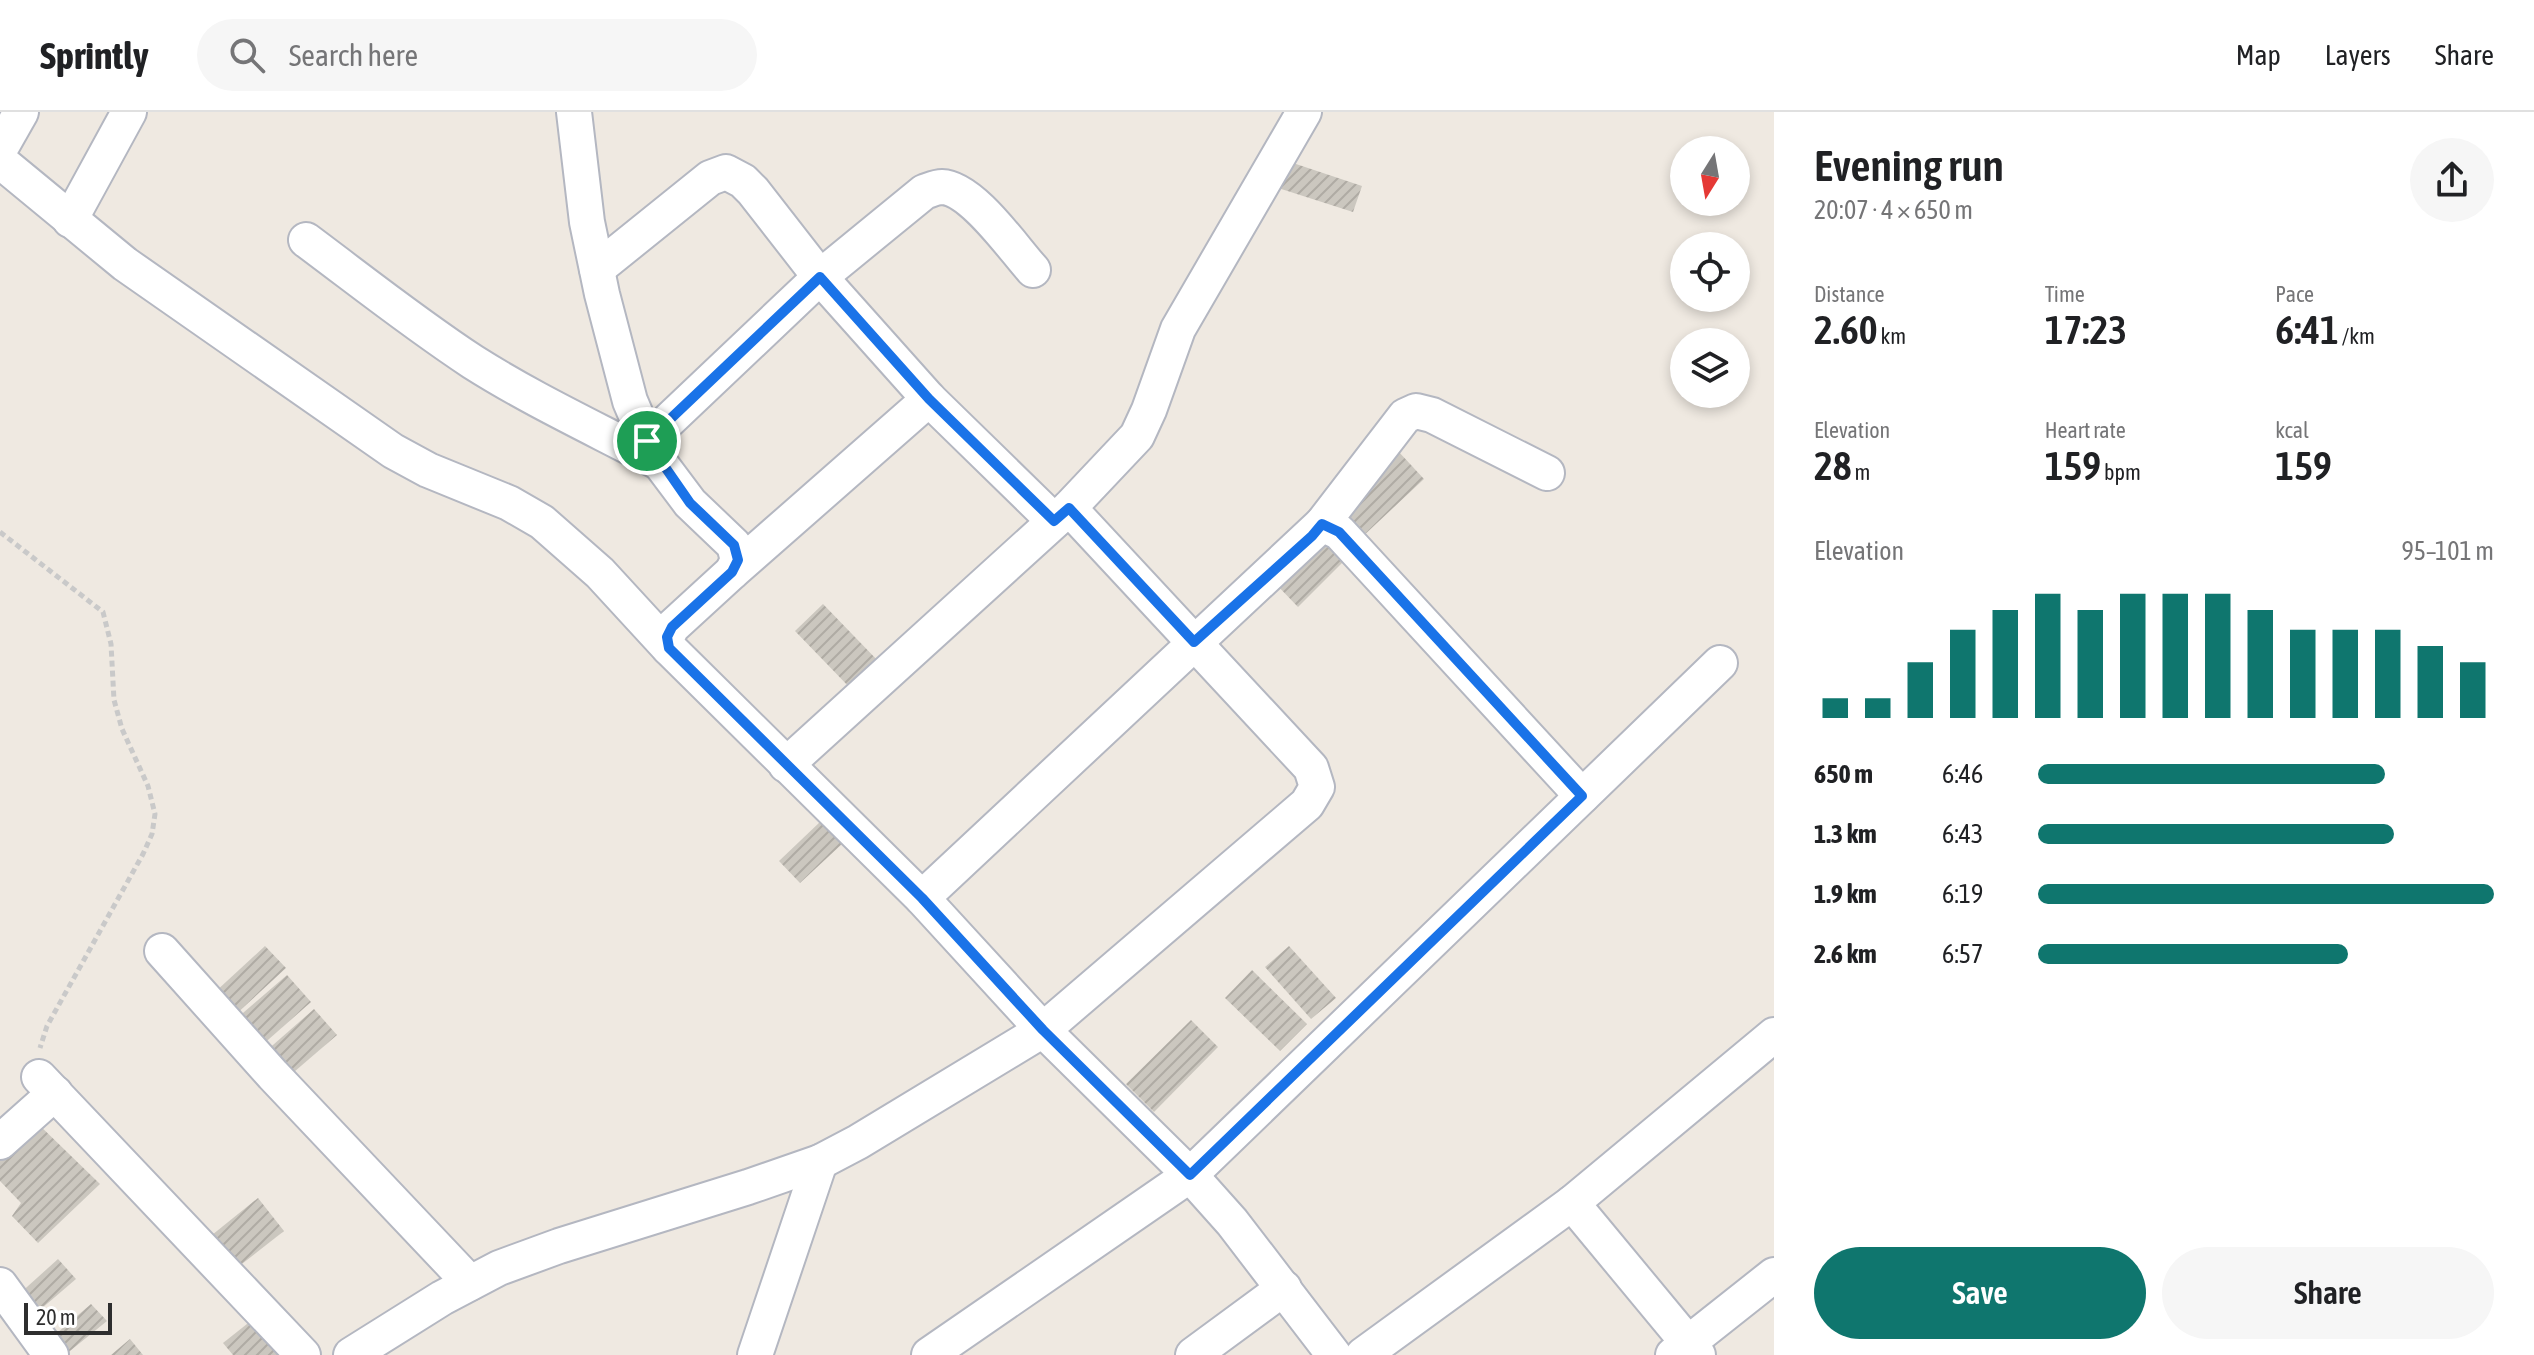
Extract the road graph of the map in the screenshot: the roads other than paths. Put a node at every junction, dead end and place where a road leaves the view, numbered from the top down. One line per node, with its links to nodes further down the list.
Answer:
1 (21, 112): 5 (street)
2 (129, 112): 7 (street)
3 (574, 112): 9 (street)
4 (1304, 112): 15 (street)
5 (0, 149)
6 (0, 161): 7 (street)
7 (70, 220): 19 (street)
8 (306, 240): 13 (street)
9 (597, 269): 11 (street); 13 (street)
10 (1033, 270): 11 (street)
11 (820, 277): 12 (street); 13 (street)
12 (929, 399): 15 (street); 17 (street)
13 (654, 452): 17 (street)
14 (1547, 473): 16 (street)
15 (1062, 515): 18 (street); 21 (street)
16 (1322, 524): 18 (street); 22 (street)
17 (732, 572): 19 (street)
18 (1194, 642): 23 (street); 25 (street)
19 (669, 648): 21 (street)
20 (1720, 663): 22 (street)
21 (786, 765): 23 (street)
22 (1582, 796): 29 (street)
23 (922, 898): 25 (street)
24 (162, 951): 32 (street)
25 (1043, 1030): 28 (street); 29 (street)
26 (1774, 1035): 30 (street)
27 (0, 1142): 37 (street)
28 (820, 1162): 32 (street); 39 (street)
29 (1190, 1175): 34 (street); 40 (street)
30 (1572, 1203): 35 (street); 43 (street)
31 (1774, 1275): 35 (street)
32 (470, 1283): 38 (street)
33 (0, 1285): 36 (street)
34 (1284, 1288): 41 (street); 42 (street)
35 (1687, 1351)
36 (51, 1355)
37 (303, 1355)
38 (351, 1355)
39 (755, 1355)
40 (929, 1355)
41 (1193, 1355)
42 (1334, 1355)
43 (1363, 1355)

